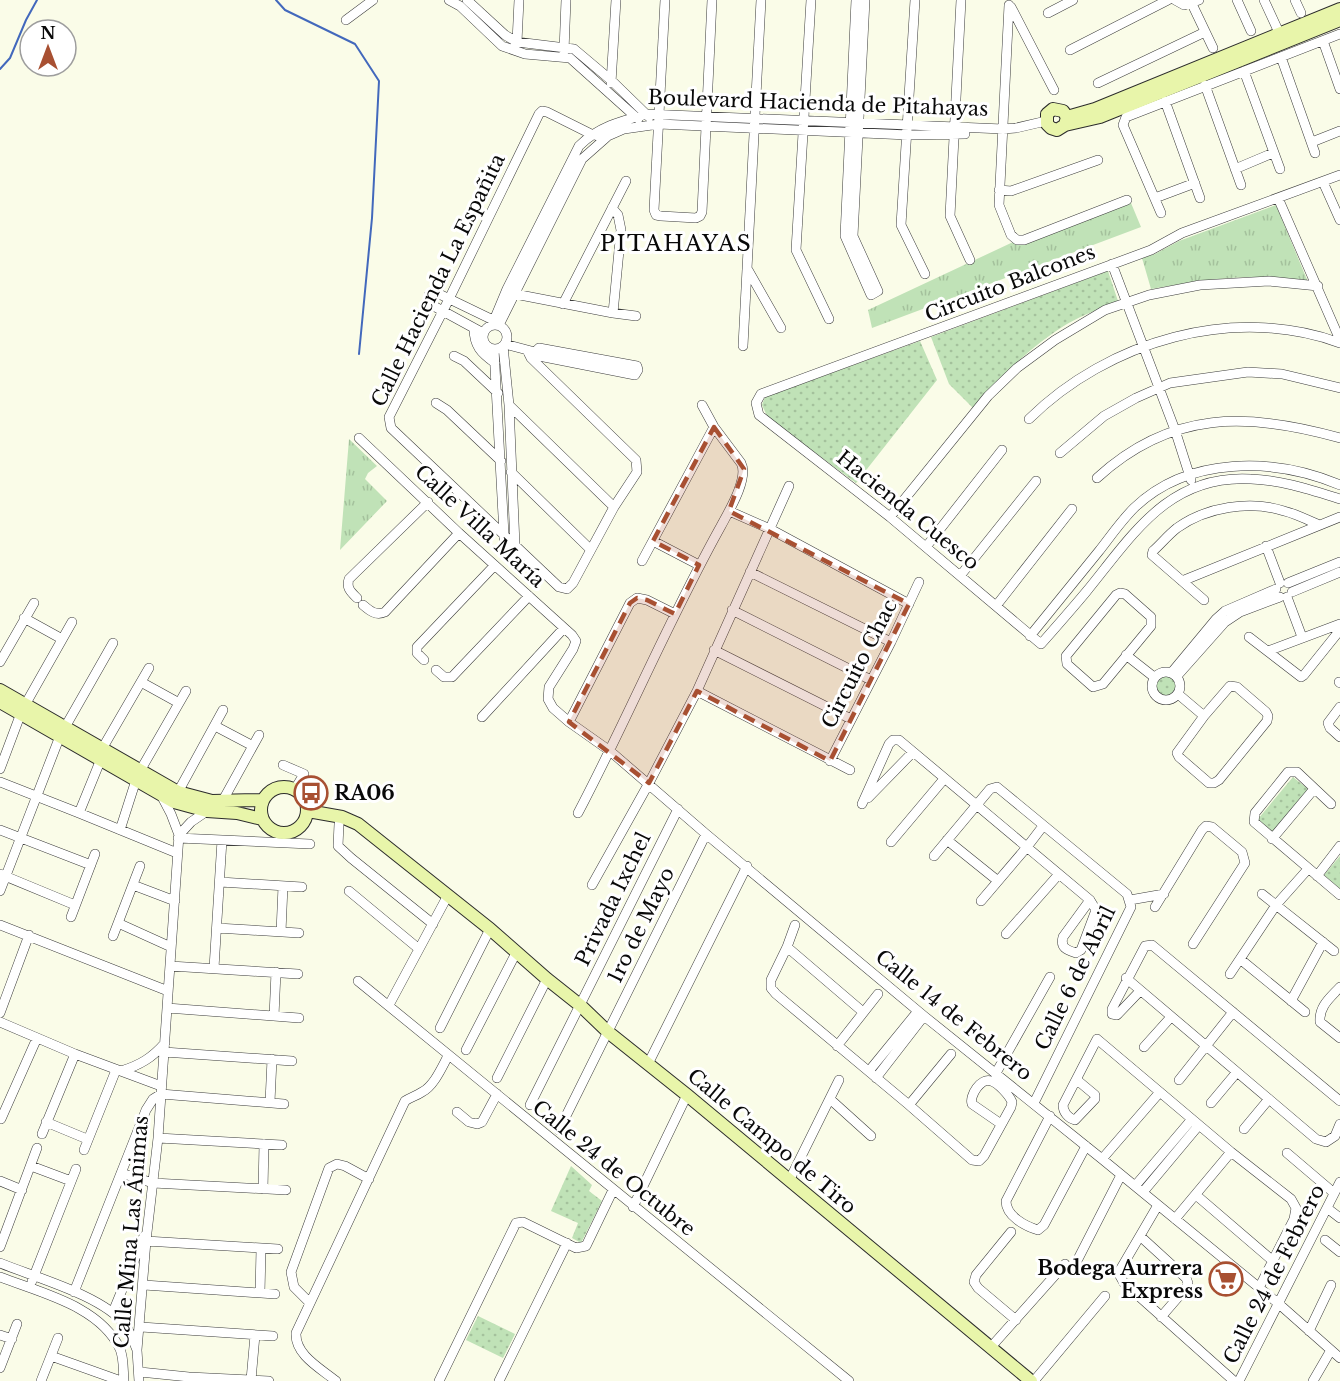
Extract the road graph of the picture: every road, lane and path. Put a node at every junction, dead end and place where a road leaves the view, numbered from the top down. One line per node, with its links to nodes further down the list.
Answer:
1 (372, 0): 25 (street)
2 (449, 0): 31 (street)
3 (466, 0): 31 (street)
4 (519, 0): 31 (street)
5 (566, 0): 35 (street)
6 (616, 0): 38 (street)
7 (665, 0): 50 (street)
8 (712, 0): 48 (street)
9 (761, 0): 47 (street)
10 (811, 0): 49 (street)
11 (856, 0): 36 (street)
12 (865, 0): 36 (street)
13 (915, 0): 54 (street)
14 (961, 0): 57 (street)
15 (1073, 0): 23 (street)
16 (1237, 0): 27 (street)
17 (1264, 0): 32 (street)
18 (1295, 0): 24 (street)
19 (1174, 1): 21 (street); 34 (street)
20 (1008, 2): 42 (street); 61 (street)
21 (1195, 2): 28 (street)
22 (1340, 9): 32 (street)
23 (1048, 13)
24 (1301, 13)
25 (346, 20)
26 (1340, 20): 32 (street)
27 (1251, 31)
28 (1205, 32): 33 (street); 39 (street)
29 (1340, 34): 30 (street)
30 (1323, 41): 32 (street); 41 (street)
31 (514, 47): 35 (street)
32 (1284, 47): 37 (street); 51 (street); 65 (street)
33 (1213, 48)
34 (1070, 50)
35 (563, 52): 38 (street); 43 (street)
36 (858, 55): 52 (street)
37 (1244, 71): 40 (street); 66 (street)
38 (612, 81): 43 (street); 45 (street)
39 (1098, 83)
40 (1205, 85): 44 (street); 69 (street)
41 (1340, 89)
42 (1054, 90)
43 (608, 91): 46 (street)
44 (1165, 101): 74 (street); 77 (street)
45 (647, 114): 46 (street, Boulevard Hacienda de Pitahayas); 50 (street)
46 (636, 117): 55 (street); 62 (street, Boulevard Hacienda de Pitahayas)
47 (755, 118): 48 (street, Boulevard Hacienda de Pitahayas); 49 (street, Boulevard Hacienda de Pitahayas); 56 (street)
48 (707, 120): 50 (street, Boulevard Hacienda de Pitahayas); 50 (street); 56 (street, Boulevard Hacienda de Pitahayas)
49 (803, 120): 52 (street, Boulevard Hacienda de Pitahayas); 58 (street)
50 (657, 121): 55 (street, Boulevard Hacienda de Pitahayas)
51 (1066, 121): 53 (street); 53 (street)
52 (854, 122): 54 (street, Boulevard Hacienda de Pitahayas); 60 (street)
53 (1046, 122): 61 (street, Boulevard Hacienda de Pitahayas)
54 (908, 124): 57 (street, Boulevard Hacienda de Pitahayas); 63 (street)
55 (643, 125): 64 (street, Boulevard Hacienda de Pitahayas)
56 (755, 129): 58 (street, Boulevard Hacienda de Pitahayas); 87 (street)
57 (955, 130): 61 (street, Boulevard Hacienda de Pitahayas); 63 (street, Boulevard Hacienda de Pitahayas); 85 (street)
58 (803, 131): 60 (street, Boulevard Hacienda de Pitahayas); 97 (street)
59 (1340, 131): 65 (street)
60 (854, 132): 63 (street, Boulevard Hacienda de Pitahayas); 83 (street)
61 (1003, 132): 76 (street)
62 (591, 134): 64 (street, Calle Hacienda La Españita); 91 (street, Calle Hacienda La Españita); 98 (street, Boulevard Hacienda de Pitahayas)
63 (908, 135): 88 (street)
64 (605, 138): 90 (street, Boulevard Hacienda de Pitahayas)
65 (1312, 141): 67 (street)
66 (1273, 153): 69 (street); 70 (street)
67 (1315, 153)
68 (1098, 160): 76 (street)
69 (1235, 169): 75 (street)
70 (1280, 169)
71 (1340, 175): 73 (street, Circuito Balcones)
72 (626, 181): 81 (street)
73 (1323, 182): 79 (street, Circuito Balcones); 84 (street)
74 (1195, 183): 77 (street); 78 (street)
75 (1241, 185)
76 (999, 190): 80 (street)
77 (1155, 198): 82 (street)
78 (1200, 198)
79 (1278, 198): 86 (street, Circuito Balcones); 89 (street)
80 (1127, 200)
81 (612, 208): 93 (street); 95 (street)
82 (1161, 213)
83 (850, 214): 83 (street)
84 (1340, 220)
85 (970, 260)
86 (1112, 264): 92 (street); 113 (street, Circuito Balcones)
87 (747, 268): 99 (street); 103 (street)
88 (925, 274)
89 (1318, 286): 92 (street); 101 (street)
90 (515, 294): 93 (street); 98 (street, Boulevard Hacienda de Pitahayas)
91 (449, 299): 94 (street, Calle Hacienda La Españita); 94 (street); 98 (street)
92 (1126, 302): 104 (street); 136 (street)
93 (563, 304): 95 (street)
94 (443, 311): 100 (street); 141 (street, Calle Hacienda La Españita)
95 (613, 314): 96 (street)
96 (636, 316)
97 (829, 319)
98 (495, 324): 100 (street); 102 (street)
99 (781, 328)
100 (479, 330): 102 (street); 107 (street)
101 (1340, 342): 104 (street)
102 (501, 346): 105 (street); 107 (street); 114 (street)
103 (744, 346)
104 (1144, 346): 109 (street); 116 (street)
105 (531, 351): 108 (street); 133 (street, Calle Hacienda La Españita)
106 (454, 356): 111 (street)
107 (495, 363): 111 (street)
108 (636, 370)
109 (1159, 387): 110 (street); 118 (street); 122 (street)
110 (1340, 388)
111 (498, 393): 123 (street)
112 (436, 403): 123 (street)
113 (756, 403): 136 (street, Hacienda Cuesco)
114 (509, 405): 124 (street); 133 (street)
115 (702, 405): 117 (street)
116 (1029, 419)
117 (714, 427): 135 (street); 142 (street)
118 (1175, 430): 120 (street); 125 (street); 126 (street)
119 (359, 438): 132 (street, Calle Villa María)
120 (1340, 438)
121 (1002, 450): 145 (street)
122 (1060, 453)
123 (501, 461): 141 (street)
124 (511, 472): 143 (street); 146 (street)
125 (1189, 474): 128 (street); 130 (street); 169 (street)
126 (1097, 478)
127 (1036, 481): 153 (street)
128 (1340, 485)
129 (789, 486): 139 (street)
130 (1194, 488): 131 (street); 169 (street, Hacienda Cuesco)
131 (1340, 499)
132 (428, 502): 140 (street, Calle Villa María); 140 (street)
133 (614, 507): 146 (street, Calle Hacienda La Españita)
134 (1072, 508): 161 (street)
135 (729, 511): 139 (street); 149 (street)
136 (890, 517): 145 (street, Hacienda Cuesco)
137 (1340, 517): 138 (street)
138 (1319, 525): 144 (street); 154 (street)
139 (770, 529): 151 (street); 160 (street)
140 (459, 533): 150 (street, Calle Villa María)
141 (505, 534): 143 (street, Calle Hacienda La Españita)
142 (653, 541): 147 (street); 149 (street)
143 (515, 545): 146 (street, Calle Hacienda La Españita)
144 (1266, 546): 154 (street); 156 (street)
145 (926, 547): 153 (street, Hacienda Cuesco)
146 (590, 549)
147 (642, 561)
148 (1340, 562): 156 (street)
149 (699, 565): 163 (street)
150 (495, 566): 157 (street, Calle Villa María); 178 (street)
151 (750, 572): 162 (street); 173 (street)
152 (1340, 572): 156 (street)
153 (960, 576): 161 (street, Hacienda Cuesco)
154 (1182, 581): 158 (street)
155 (919, 582): 160 (street, Circuito Chac)
156 (1284, 590): 171 (street); 182 (street)
157 (529, 596): 167 (street, Calle Villa María); 181 (street)
158 (1204, 600)
159 (34, 603): 164 (street)
160 (909, 604): 173 (street, Circuito Chac)
161 (996, 606): 169 (street, Hacienda Cuesco)
162 (732, 610): 175 (street); 184 (street)
163 (675, 614): 199 (street); 205 (street)
164 (24, 618): 172 (street); 179 (street)
165 (72, 622): 172 (street)
166 (1340, 624): 171 (street)
167 (564, 628): 190 (street, Calle Villa María); 197 (street)
168 (1340, 630): 176 (street)
169 (1030, 636)
170 (1249, 637): 176 (street)
171 (1302, 637): 176 (street)
172 (62, 639): 194 (street)
173 (891, 642): 184 (street, Circuito Chac)
174 (113, 643): 201 (street)
175 (714, 650): 188 (street); 198 (street)
176 (1268, 651)
177 (1126, 655): 177 (street); 183 (street)
178 (424, 660)
179 (0, 662)
180 (149, 668): 185 (street)
181 (436, 670)
182 (1174, 674): 183 (street); 189 (street)
183 (1154, 677): 189 (street)
184 (871, 680): 198 (street, Circuito Chac)
185 (141, 682): 192 (street); 207 (street)
186 (0, 690): 194 (street)
187 (186, 691): 192 (street)
188 (697, 691): 208 (street); 215 (street)
189 (1178, 694): 196 (street)
190 (548, 699): 199 (street, Calle 14 de Febrero)
191 (0, 702): 194 (street)
192 (179, 703): 212 (street)
193 (1340, 707): 203 (street)
194 (23, 709): 201 (street); 210 (street)
195 (223, 710): 200 (street)
196 (1204, 716): 196 (street)
197 (482, 717)
198 (851, 719): 208 (street, Circuito Chac)
199 (569, 722): 205 (street, Calle 14 de Febrero)
200 (215, 726): 204 (street); 219 (street)
201 (63, 732): 207 (street); 220 (street)
202 (259, 735): 204 (street)
203 (1340, 737)
204 (253, 746): 222 (street)
205 (610, 751): 215 (street, Calle 14 de Febrero); 229 (street)
206 (912, 753): 206 (street); 213 (street)
207 (101, 754): 212 (street); 228 (street)
208 (830, 761): 211 (street)
209 (284, 765): 217 (street)
210 (0, 769)
211 (850, 770)
212 (138, 775): 216 (street); 234 (street)
213 (944, 779): 224 (street); 241 (street)
214 (0, 782): 220 (street)
215 (649, 783): 225 (street, Calle 14 de Febrero); 258 (street)
216 (157, 788): 219 (street); 226 (street); 236 (street, Calle Mina Las Ánimas)
217 (295, 789): 221 (street); 227 (street)
218 (1314, 789): 223 (street); 238 (street); 238 (street)
219 (178, 792): 222 (street)
220 (36, 796): 228 (street); 237 (street)
221 (262, 800): 222 (street); 230 (street)
222 (222, 802)
223 (1331, 804)
224 (976, 806): 232 (street, Calle 6 de Abril); 240 (street); 244 (street)
225 (678, 809): 235 (street, Calle 14 de Febrero); 309 (street, Privada Ixchel)
226 (207, 811): 230 (street); 236 (street)
227 (308, 811): 230 (street); 266 (street, Calle Campo de Tiro)
228 (80, 813): 234 (street)
229 (578, 813)
230 (262, 819)
231 (339, 824): 276 (street)
232 (1043, 826): 244 (street); 268 (street, Calle 6 de Abril)
233 (0, 830): 237 (street)
234 (120, 830): 245 (street)
235 (706, 834): 250 (street, Calle 14 de Febrero); 321 (street, 1ro de Mayo)
236 (178, 837): 239 (street); 245 (street, Calle Mina Las Ánimas)
237 (20, 838): 248 (street); 253 (street)
238 (1272, 839): 251 (street)
239 (222, 840): 242 (street); 256 (street)
240 (947, 840): 247 (street); 255 (street)
241 (891, 842)
242 (310, 844)
243 (1340, 846): 254 (street)
244 (1027, 847): 252 (street); 255 (street)
245 (177, 853): 269 (street, Calle Mina Las Ánimas)
246 (95, 854): 248 (street)
247 (934, 856)
248 (91, 865): 271 (street)
249 (140, 866): 257 (street)
250 (747, 866): 315 (street, Calle 14 de Febrero); 334 (street)
251 (1308, 869): 254 (street); 272 (street)
252 (1059, 874): 267 (street); 283 (street)
253 (3, 875): 261 (street); 271 (street)
254 (1317, 876): 265 (street)
255 (998, 881): 270 (street)
256 (220, 882): 259 (street); 279 (street)
257 (133, 885): 269 (street); 275 (street)
258 (592, 885)
259 (283, 886): 260 (street); 281 (street)
260 (302, 887)
261 (0, 891)
262 (349, 891): 290 (street)
263 (1164, 894): 268 (street); 273 (street); 287 (street)
264 (1262, 894): 272 (street)
265 (1340, 895)
266 (447, 897): 276 (street); 280 (street, Calle Campo de Tiro)
267 (1090, 900): 267 (street)
268 (1130, 900): 351 (street, Calle 6 de Abril)
269 (175, 901): 288 (street, Calle Mina Las Ánimas)
270 (981, 901)
271 (75, 905): 274 (street)
272 (1276, 905): 286 (street); 293 (street)
273 (1155, 907)
274 (71, 917)
275 (118, 923): 285 (street); 288 (street)
276 (433, 924): 290 (street)
277 (0, 925): 284 (street)
278 (795, 925): 289 (street)
279 (217, 928): 281 (street); 295 (street)
280 (489, 929): 292 (street, Calle Campo de Tiro); 320 (street)
281 (281, 932): 282 (street)
282 (299, 933)
283 (1006, 934)
284 (29, 935): 304 (street); 311 (street)
285 (113, 936)
286 (1323, 942): 291 (street); 307 (street)
287 (1193, 944)
288 (171, 947): 294 (street, Calle Mina Las Ánimas)
289 (787, 947): 312 (street); 325 (street)
290 (419, 949): 308 (street)
291 (1334, 951)
292 (514, 957): 301 (street, Calle Campo de Tiro); 328 (street)
293 (1240, 959): 298 (street); 307 (street)
294 (170, 966): 295 (street); 304 (street, Calle Mina Las Ánimas)
295 (214, 968): 296 (street)
296 (276, 972): 297 (street); 316 (street)
297 (298, 974)
298 (1230, 974)
299 (1050, 977): 336 (street)
300 (1126, 978): 305 (street); 305 (street); 313 (street)
301 (547, 979): 309 (street, Calle Campo de Tiro); 339 (street)
302 (358, 981): 308 (street, Calle 24 de Octubre)
303 (1340, 987): 323 (street)
304 (168, 991): 310 (street, Calle Mina Las Ánimas)
305 (1140, 991): 317 (street)
306 (878, 994): 312 (street)
307 (1291, 1001): 314 (street)
308 (389, 1005): 331 (street, Calle 24 de Octubre)
309 (581, 1006): 321 (street, Calle Campo de Tiro); 354 (street, Privada Ixchel)
310 (167, 1008): 316 (street); 326 (street, Calle Mina Las Ánimas)
311 (0, 1012)
312 (863, 1012): 325 (street)
313 (1233, 1012): 324 (street); 349 (street)
314 (1305, 1012)
315 (921, 1014): 336 (street, Calle 14 de Febrero); 338 (street)
316 (274, 1016): 318 (street)
317 (1171, 1017): 324 (street); 327 (street)
318 (299, 1018)
319 (0, 1022): 322 (street)
320 (440, 1028)
321 (608, 1032): 334 (street, Calle Campo de Tiro); 365 (street, 1ro de Mayo)
322 (37, 1038): 329 (street); 356 (street)
323 (1340, 1038)
324 (1205, 1045): 337 (street); 342 (street)
325 (837, 1046): 338 (street)
326 (164, 1047): 332 (street); 335 (street); 343 (street, Calle Mina Las Ánimas)
327 (1144, 1047)
328 (466, 1050)
329 (75, 1054): 335 (street); 360 (street)
330 (951, 1054): 355 (street)
331 (448, 1056): 345 (street, Calle 24 de Octubre); 382 (street)
332 (272, 1059): 333 (street); 350 (street)
333 (292, 1061)
334 (648, 1064): 346 (street, Calle Campo de Tiro)
335 (118, 1071): 343 (street); 369 (street)
336 (996, 1072): 351 (street, Calle 14 de Febrero)
337 (1237, 1072): 348 (street); 352 (street)
338 (873, 1075): 355 (street)
339 (497, 1078)
340 (839, 1080): 347 (street)
341 (1077, 1080): 344 (street)
342 (1179, 1080)
343 (161, 1090): 350 (street); 368 (street, Calle Mina Las Ánimas); 380 (street)
344 (1160, 1092): 361 (street); 377 (street)
345 (496, 1094): 357 (street); 392 (street, Calle 24 de Octubre)
346 (687, 1095): 385 (street, Calle Campo de Tiro); 396 (street)
347 (830, 1099): 367 (street); 385 (street)
348 (1269, 1099): 363 (street); 364 (street)
349 (1340, 1101)
350 (270, 1102): 353 (street)
351 (1034, 1103): 358 (street, Calle 14 de Febrero)
352 (1211, 1103)
353 (284, 1104)
354 (530, 1105)
355 (909, 1105): 362 (street)
356 (3, 1106): 359 (street)
357 (457, 1112)
358 (1050, 1116): 372 (street, Calle 14 de Febrero); 372 (street)
359 (1, 1119)
360 (46, 1122): 366 (street); 369 (street)
361 (1196, 1122): 375 (street); 389 (street)
362 (1001, 1124): 362 (street)
363 (1340, 1125)
364 (1244, 1129)
365 (559, 1130)
366 (42, 1134)
367 (871, 1136)
368 (158, 1138): 370 (street); 387 (street, Calle Mina Las Ánimas)
369 (87, 1139): 374 (street)
370 (264, 1144): 371 (street); 388 (street)
371 (282, 1146)
372 (1086, 1146): 377 (street, Calle 14 de Febrero)
373 (37, 1149): 378 (street)
374 (84, 1150)
375 (1231, 1152): 394 (street); 411 (street)
376 (1287, 1153): 393 (street)
377 (1102, 1159): 381 (street, Calle 14 de Febrero)
378 (31, 1166): 383 (street); 390 (street)
379 (76, 1169): 383 (street)
380 (121, 1173): 387 (street); 420 (street)
381 (1121, 1175): 389 (street, Calle 14 de Febrero); 410 (street)
382 (369, 1179): 424 (street); 424 (street)
383 (71, 1180): 415 (street)
384 (0, 1181): 390 (street)
385 (789, 1181): 437 (street, Calle Campo de Tiro)
386 (1340, 1182): 393 (street, Calle 24 de Febrero)
387 (153, 1183): 388 (street); 400 (street, Calle Mina Las Ánimas)
388 (263, 1189): 391 (street)
389 (1139, 1189): 395 (street, Calle 14 de Febrero)
390 (22, 1190): 406 (street)
391 (286, 1190)
392 (614, 1190): 396 (street, Calle 24 de Octubre); 405 (street)
393 (1334, 1193): 397 (street, Calle 24 de Febrero)
394 (1196, 1195): 399 (street); 411 (street)
395 (1158, 1205): 399 (street, Calle 14 de Febrero); 402 (street)
396 (633, 1207): 452 (street, Calle 24 de Octubre)
397 (1327, 1208): 398 (street); 425 (street, Calle 24 de Febrero)
398 (1340, 1218)
399 (1175, 1219): 418 (street, Calle 14 de Febrero)
400 (148, 1226): 404 (street, Calle Mina Las Ánimas); 426 (street)
401 (1011, 1232): 428 (street)
402 (1140, 1236): 427 (street); 427 (street)
403 (1325, 1240): 409 (street)
404 (146, 1241): 407 (street); 416 (street, Calle Mina Las Ánimas)
405 (567, 1243): 450 (street); 451 (street)
406 (0, 1247)
407 (261, 1249): 408 (street); 421 (street)
408 (278, 1249)
409 (1340, 1252)
410 (1078, 1259)
411 (1272, 1261): 418 (street)
412 (0, 1263): 415 (street)
413 (1065, 1264): 428 (street)
414 (0, 1277): 419 (street)
415 (34, 1277): 419 (street); 420 (street)
416 (144, 1285): 421 (street); 430 (street, Calle Mina Las Ánimas)
417 (1331, 1285): 431 (street)
418 (1259, 1288): 425 (street, Calle 14 de Febrero)
419 (29, 1289): 447 (street, Calle Mina Las Ánimas)
420 (74, 1292): 426 (street)
421 (260, 1293): 422 (street)
422 (275, 1294)
423 (1105, 1296): 453 (street)
424 (310, 1303): 449 (street)
425 (1279, 1304): 431 (street, Calle 14 de Febrero); 455 (street, Calle 24 de Febrero)
426 (113, 1312): 438 (street)
427 (1161, 1317): 454 (street)
428 (1016, 1320): 437 (street)
429 (17, 1324): 436 (street)
430 (141, 1327): 433 (street); 438 (street, Calle Mina Las Ánimas)
431 (1309, 1330): 439 (street, Calle 14 de Febrero)
432 (0, 1335): 436 (street)
433 (255, 1335): 434 (street); 445 (street)
434 (273, 1336)
435 (58, 1338): 440 (street)
436 (12, 1339): 442 (street)
437 (991, 1347): 453 (street, Calle Campo de Tiro)
438 (138, 1350): 443 (street, Calle Mina Las Ánimas)
439 (1330, 1350): 441 (street, Calle 14 de Febrero); 456 (street)
440 (51, 1356): 446 (street); 447 (street)
441 (1340, 1358)
442 (0, 1368)
443 (139, 1376): 444 (street)
444 (189, 1379): 445 (street)
445 (251, 1380): 448 (street)
446 (41, 1381)
447 (123, 1381)
448 (269, 1381)
449 (336, 1381)
450 (439, 1381)
451 (498, 1381)
452 (849, 1381)
453 (1033, 1381)
454 (1234, 1381)
455 (1239, 1381)
456 (1313, 1381)

